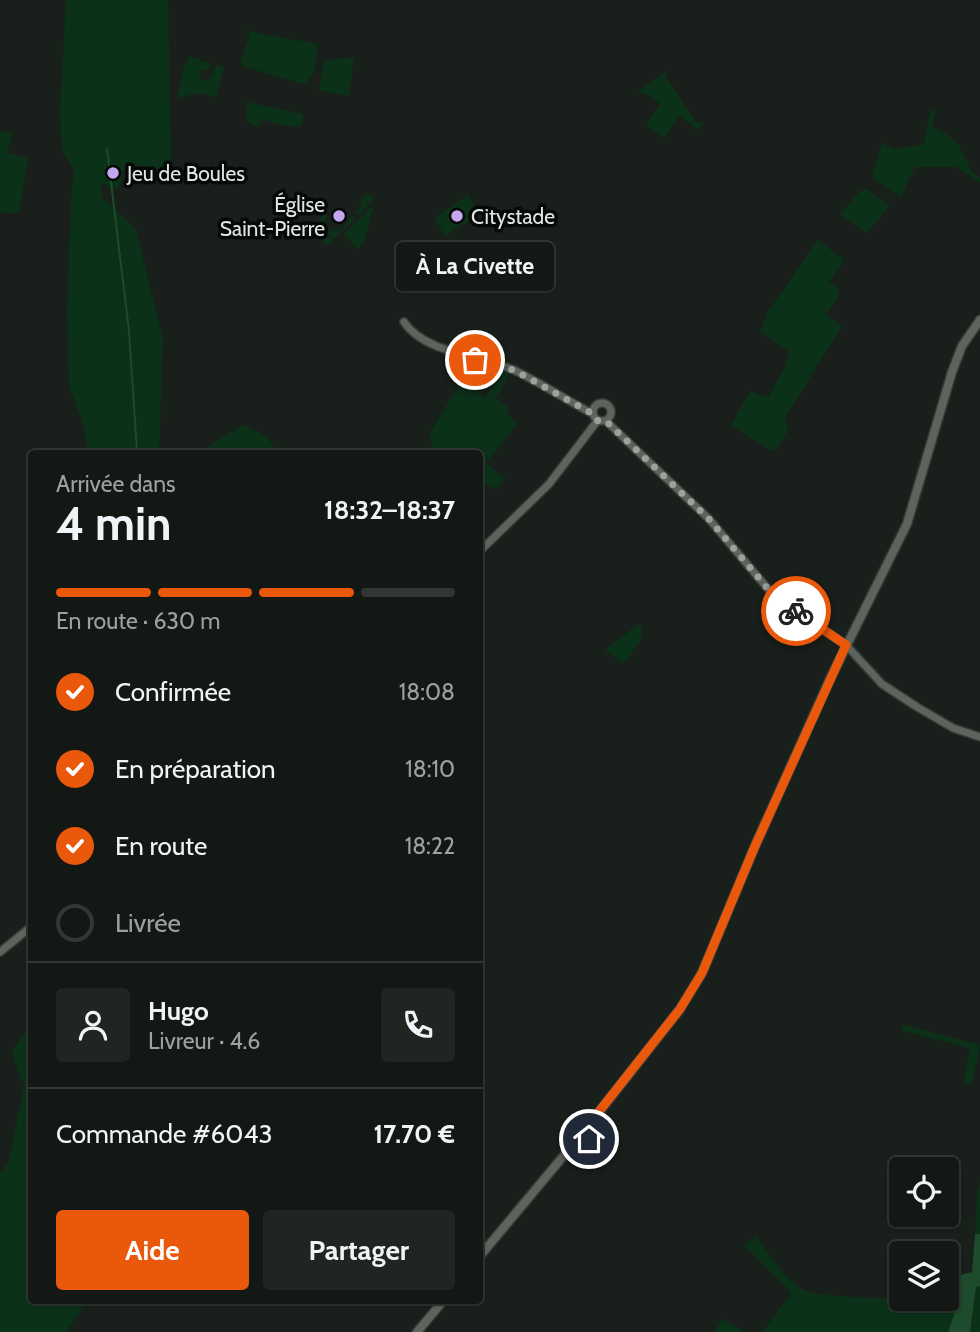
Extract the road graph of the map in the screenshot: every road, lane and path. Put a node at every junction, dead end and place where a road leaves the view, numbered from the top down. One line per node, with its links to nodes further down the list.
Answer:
1 (980, 320): 5 (main road)
2 (404, 322): 3 (street)
3 (599, 418): 4 (street); 5 (street)
4 (483, 548)
5 (846, 645): 6 (street); 9 (main road)
6 (980, 737)
7 (28, 929): 8 (street)
8 (0, 953)
9 (592, 1121): 10 (main road); 10 (main road)
10 (581, 1135): 11 (main road)
11 (483, 1252)
12 (441, 1304): 13 (main road)
13 (417, 1332)

